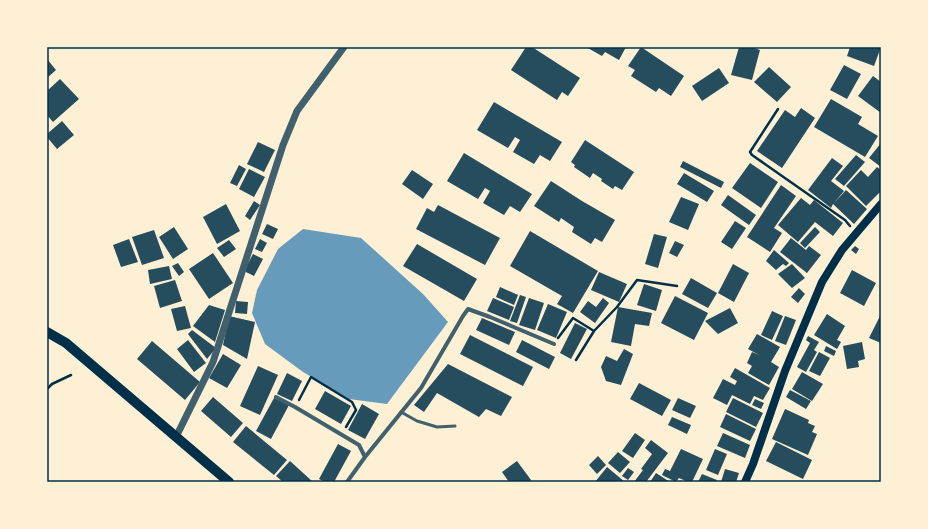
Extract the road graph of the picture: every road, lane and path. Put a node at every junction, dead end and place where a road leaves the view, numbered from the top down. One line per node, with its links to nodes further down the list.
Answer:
1 (344, 47): 17 (street)
2 (778, 109): 4 (path)
3 (881, 204): 4 (main road)
4 (856, 233): 21 (main road)
5 (677, 286): 6 (path)
6 (594, 331): 8 (path); 9 (path)
7 (47, 332): 17 (main road)
8 (554, 344): 14 (street)
9 (576, 360)
10 (71, 375): 11 (path)
11 (47, 389)
12 (276, 397): 13 (street)
13 (295, 407): 16 (street); 16 (path)
14 (401, 412): 15 (lane); 18 (street)
15 (455, 426)
16 (342, 435): 18 (street)
17 (176, 437): 19 (main road)
18 (365, 457): 20 (street)
19 (229, 482)
20 (347, 482)
21 (745, 482)

